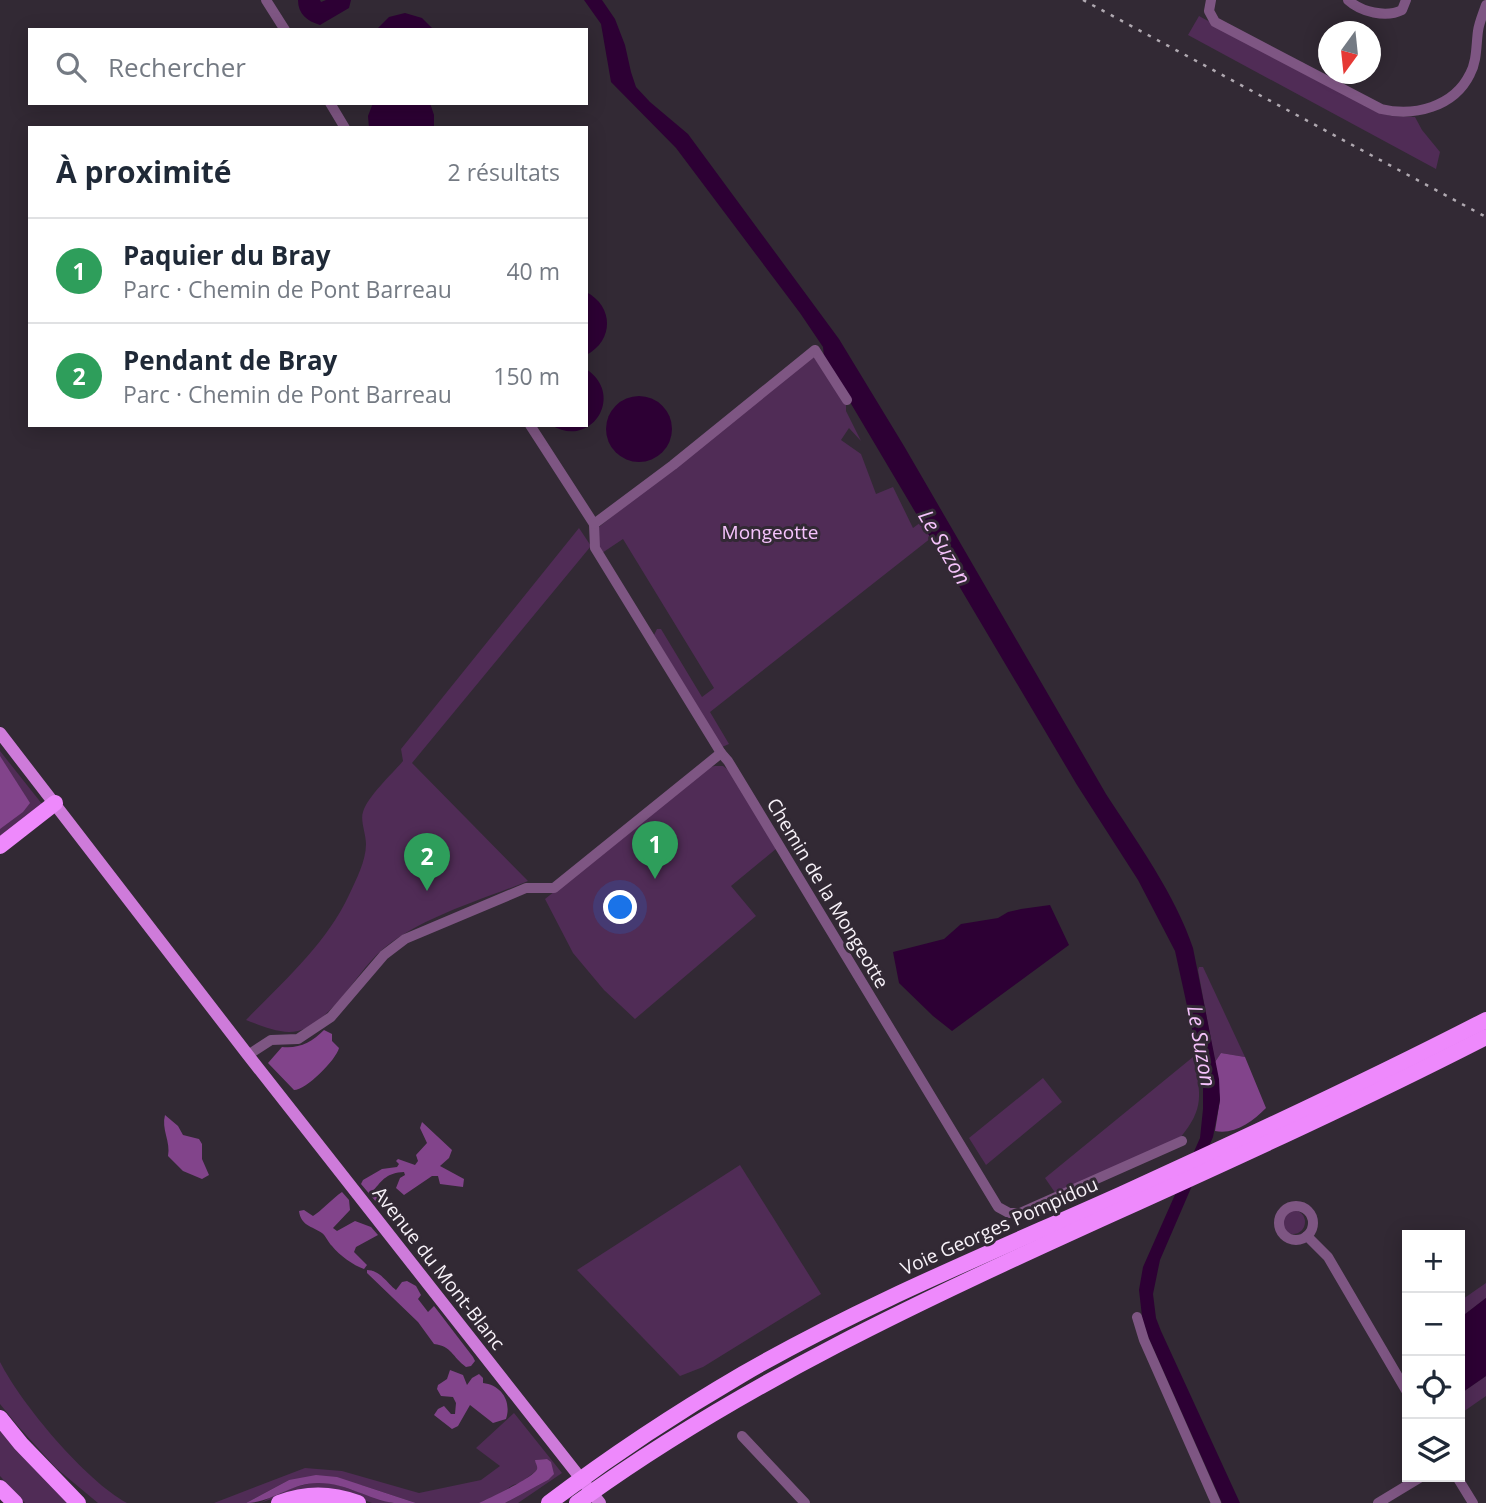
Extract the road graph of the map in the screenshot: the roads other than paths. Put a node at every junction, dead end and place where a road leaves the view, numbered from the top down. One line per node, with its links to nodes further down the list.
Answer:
1 (266, 0): 6 (street)
2 (1211, 0): 5 (street)
3 (1348, 0): 4 (street)
4 (1406, 0)
5 (1486, 5)
6 (284, 28)
7 (331, 105): 8 (street)
8 (344, 126)
9 (847, 400): 11 (street)
10 (531, 427): 11 (street, Chemin de la Mongeotte)
11 (594, 524): 13 (street, Chemin de la Mongeotte)
12 (0, 733): 14 (main road, Avenue du Mont-Blanc)
13 (721, 753): 18 (street); 19 (street, Chemin de la Mongeotte)
14 (55, 803): 15 (highway); 18 (main road, Avenue du Mont-Blanc)
15 (0, 846)
16 (1486, 1020): 28 (highway, Voie Georges Pompidou)
17 (1486, 1037): 29 (highway, Voie Georges Pompidou)
18 (248, 1055): 29 (main road, Avenue du Mont-Blanc)
19 (1182, 1141)
20 (1307, 1236): 22 (street)
21 (1137, 1317): 37 (street)
22 (1402, 1383)
23 (0, 1418): 25 (highway)
24 (742, 1436): 36 (street)
25 (48, 1473): 30 (highway); 31 (highway)
26 (1413, 1482): 38 (street)
27 (1460, 1482): 39 (street)
28 (574, 1484): 34 (highway); 35 (highway, Voie Georges Pompidou)
29 (587, 1501)
30 (78, 1503)
31 (90, 1503)
32 (279, 1503): 33 (highway)
33 (358, 1503)
34 (536, 1503)
35 (549, 1503)
36 (804, 1503)
37 (1216, 1503)
38 (1378, 1503)
39 (1473, 1503)

